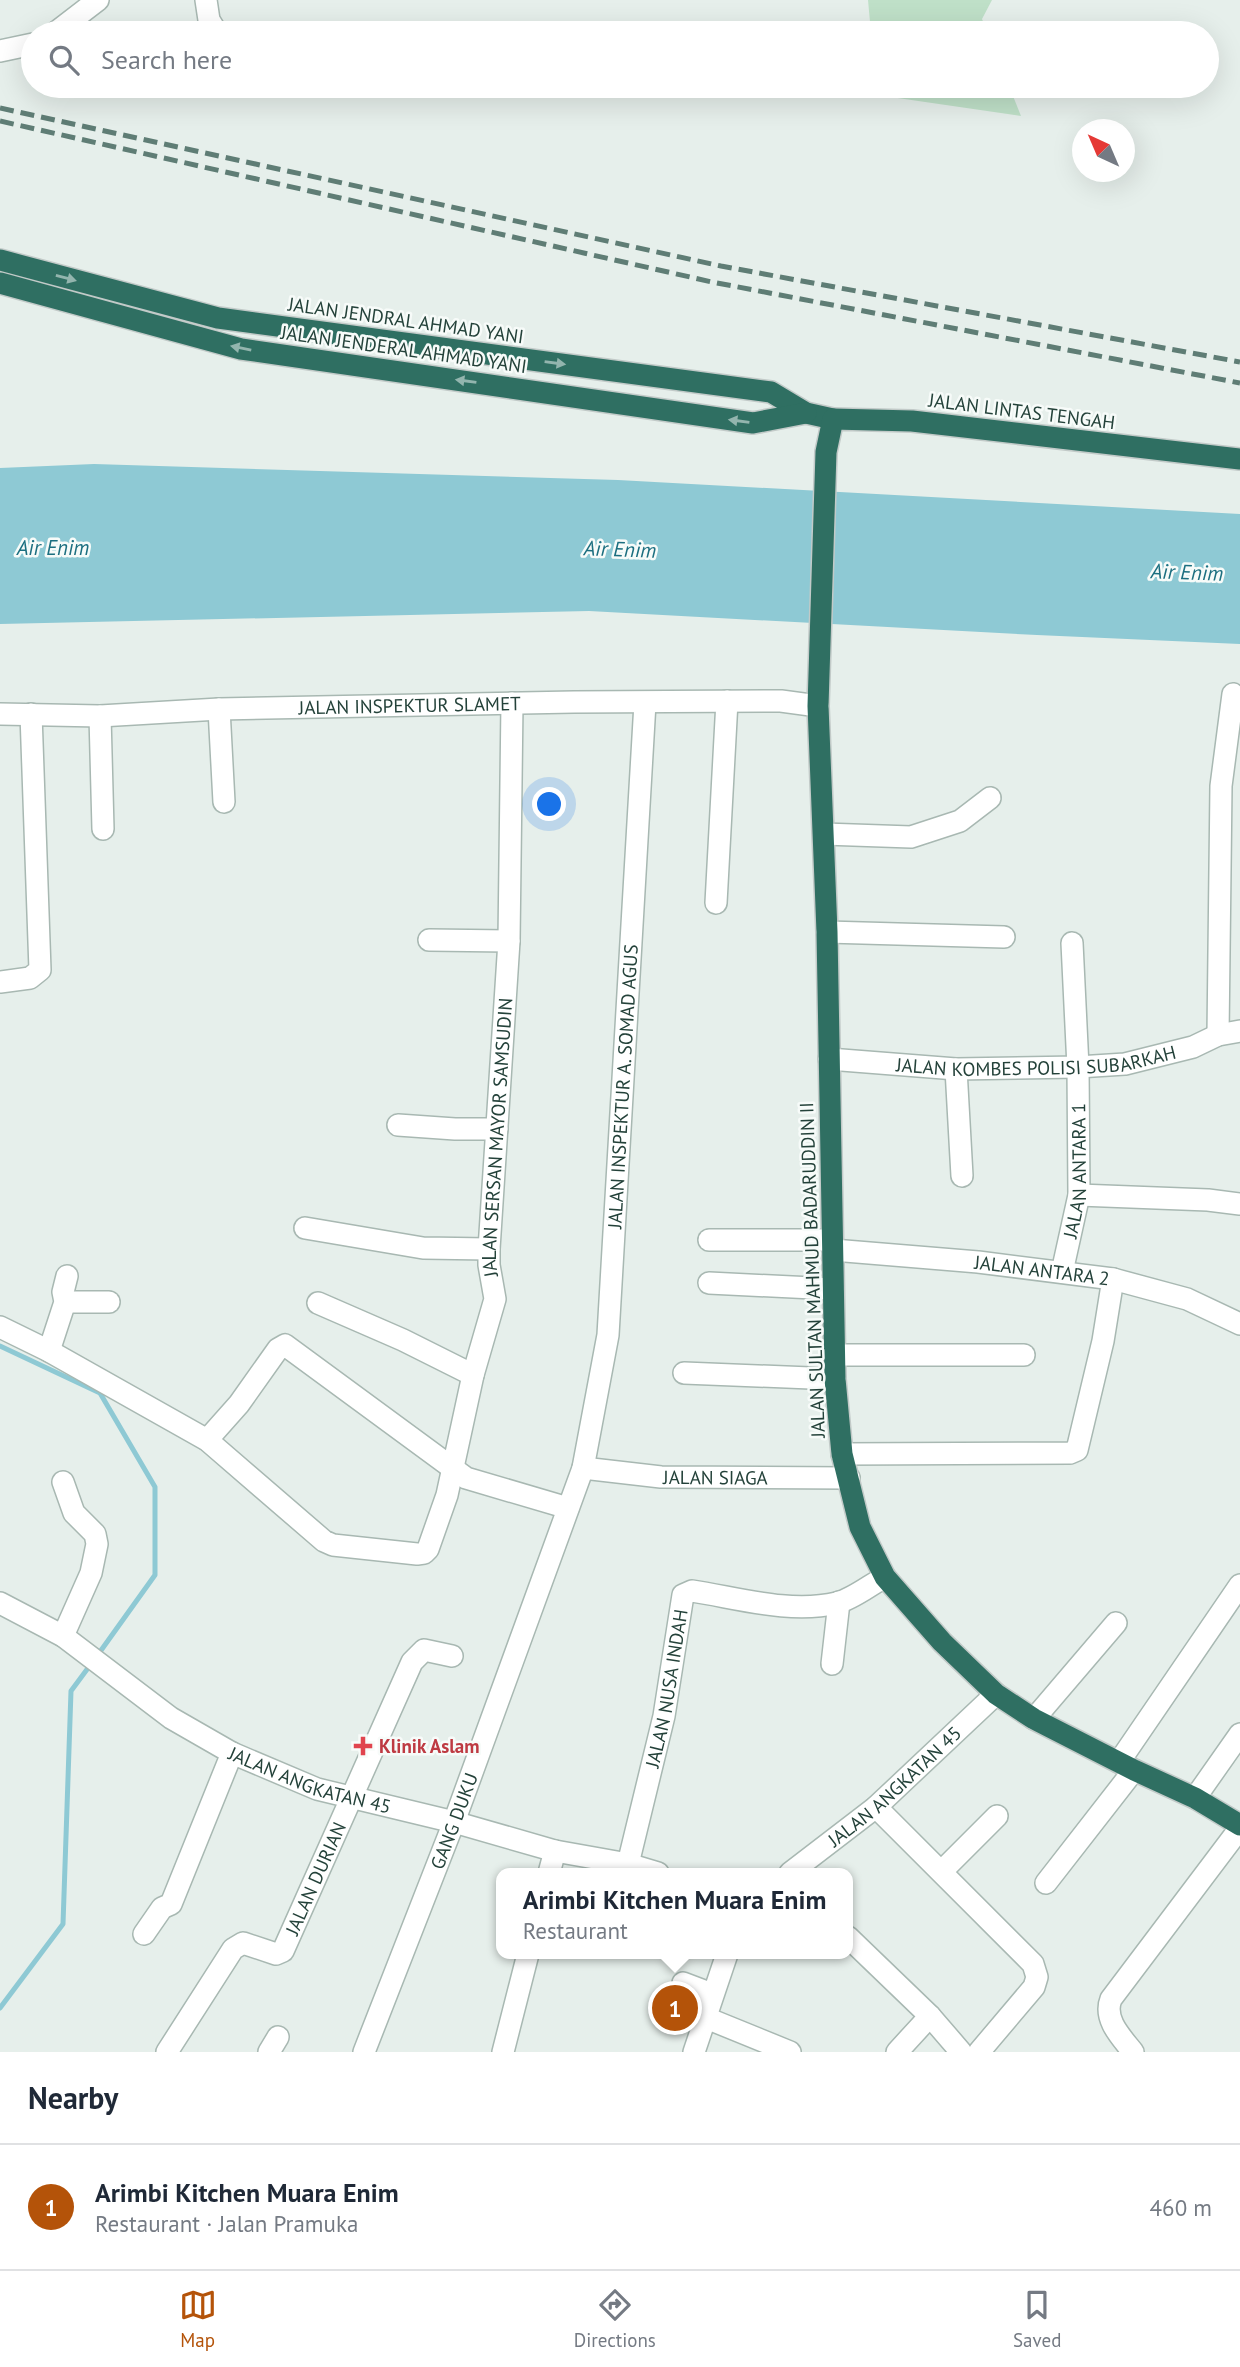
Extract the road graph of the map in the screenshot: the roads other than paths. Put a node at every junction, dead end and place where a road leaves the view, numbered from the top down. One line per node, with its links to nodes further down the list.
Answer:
1 (98, 0): 3 (street)
2 (206, 0): 4 (street)
3 (71, 21)
4 (210, 21)
5 (21, 47): 6 (street)
6 (0, 51)
7 (0, 260): 9 (highway, JALAN JENDRAL AHMAD YANI, one-way to 9)
8 (0, 283): 9 (highway, JALAN JENDERAL AHMAD YANI, one-way to 8)
9 (806, 413): 10 (highway, JALAN LINTAS TENGAH)
10 (833, 419): 11 (highway, JALAN LINTAS TENGAH); 16 (highway, JALAN SULTAN MAHMUD BADARUDDIN II)
11 (1240, 459)
12 (1233, 694): 33 (street)
13 (727, 701): 14 (street, JALAN INSPEKTUR SLAMET); 16 (street, JALAN INSPEKTUR SLAMET); 25 (street)
14 (645, 703): 15 (street, JALAN INSPEKTUR SLAMET); 64 (street, JALAN INSPEKTUR A. SOMAD AGUS)
15 (512, 704): 17 (street, JALAN INSPEKTUR SLAMET); 29 (street, JALAN SERSAN MAYOR SAMSUDIN)
16 (818, 706): 24 (highway, JALAN SULTAN MAHMUD BADARUDDIN II)
17 (219, 709): 20 (street, JALAN INSPEKTUR SLAMET); 22 (street)
18 (31, 713): 19 (street, JALAN INSPEKTUR SLAMET); 20 (street, JALAN INSPEKTUR SLAMET); 31 (street)
19 (0, 714)
20 (100, 716): 23 (street)
21 (990, 798): 24 (street)
22 (224, 802)
23 (103, 830)
24 (824, 834): 26 (highway, JALAN SULTAN MAHMUD BADARUDDIN II)
25 (716, 903)
26 (827, 932): 27 (street); 34 (highway, JALAN SULTAN MAHMUD BADARUDDIN II)
27 (1004, 937)
28 (429, 940): 29 (street)
29 (509, 942): 38 (street, JALAN SERSAN MAYOR SAMSUDIN)
30 (1072, 943): 35 (street, JALAN ANTARA 1)
31 (0, 982)
32 (1240, 1031): 33 (street, JALAN KOMBES POLISI SUBARKAH)
33 (1218, 1035): 35 (street, JALAN KOMBES POLISI SUBARKAH)
34 (829, 1059): 36 (street, JALAN KOMBES POLISI SUBARKAH); 44 (highway, JALAN SULTAN MAHMUD BADARUDDIN II)
35 (1078, 1067): 36 (street, JALAN KOMBES POLISI SUBARKAH); 40 (street, JALAN ANTARA 1)
36 (956, 1069): 39 (street)
37 (398, 1125): 38 (street)
38 (497, 1129): 45 (street, JALAN SERSAN MAYOR SAMSUDIN)
39 (962, 1176)
40 (1079, 1195): 41 (street); 46 (street, JALAN ANTARA 1)
41 (1240, 1204)
42 (305, 1228): 45 (street)
43 (709, 1240): 44 (street, JALAN ANTARA 2)
44 (832, 1245): 46 (street, JALAN ANTARA 2); 50 (highway, JALAN SULTAN MAHMUD BADARUDDIN II)
45 (489, 1249): 60 (street, JALAN SERSAN MAYOR SAMSUDIN)
46 (1062, 1272): 48 (street, JALAN ANTARA 2)
47 (67, 1276): 51 (street)
48 (1112, 1279): 54 (street); 63 (street, JALAN ANTARA 2)
49 (709, 1283): 50 (street)
50 (833, 1289): 57 (highway, JALAN SULTAN MAHMUD BADARUDDIN II)
51 (65, 1302): 52 (street); 56 (street)
52 (109, 1302)
53 (318, 1303): 60 (street)
54 (1240, 1324)
55 (0, 1327): 56 (street)
56 (49, 1351): 62 (street)
57 (836, 1355): 58 (street); 61 (highway, JALAN SULTAN MAHMUD BADARUDDIN II)
58 (1024, 1355)
59 (684, 1373): 61 (street)
60 (473, 1375): 65 (street, JALAN SERSAN MAYOR SAMSUDIN)
61 (835, 1378): 63 (highway, JALAN SULTAN MAHMUD BADARUDDIN II)
62 (207, 1440): 65 (street); 65 (street, JALAN SERSAN MAYOR SAMSUDIN)
63 (842, 1454): 66 (highway, JALAN SULTAN MAHMUD BADARUDDIN II)
64 (583, 1468): 66 (street, JALAN SIAGA); 68 (street, GANG DUKU)
65 (453, 1469): 68 (street)
66 (849, 1478): 69 (highway, JALAN SULTAN MAHMUD BADARUDDIN II)
67 (63, 1482): 74 (street)
68 (568, 1508): 86 (street, GANG DUKU)
69 (885, 1577): 71 (street, JALAN NUSA INDAH); 77 (highway, JALAN SULTAN MAHMUD BADARUDDIN II)
70 (1240, 1585): 81 (street)
71 (839, 1602): 76 (street); 89 (street, JALAN NUSA INDAH)
72 (1, 1607): 74 (street, JALAN ANGKATAN 45)
73 (1116, 1623): 78 (street)
74 (63, 1636): 80 (street, JALAN ANGKATAN 45)
75 (452, 1656): 82 (street)
76 (832, 1664)
77 (996, 1694): 78 (highway, JALAN SULTAN MAHMUD BADARUDDIN II); 84 (street, JALAN ANGKATAN 45)
78 (1034, 1719): 81 (highway, JALAN SULTAN MAHMUD BADARUDDIN II)
79 (1240, 1734): 83 (street)
80 (232, 1752): 82 (street, JALAN ANGKATAN 45); 95 (street)
81 (1126, 1766): 83 (highway, JALAN SULTAN MAHMUD BADARUDDIN II); 94 (street)
82 (353, 1798): 86 (street, JALAN ANGKATAN 45); 103 (street, JALAN DURIAN)
83 (1195, 1798): 87 (highway, JALAN SULTAN MAHMUD BADARUDDIN II)
84 (876, 1807): 92 (street, JALAN ANGKATAN 45); 93 (street)
85 (997, 1816): 93 (street)
86 (454, 1822): 88 (street, JALAN ANGKATAN 45); 104 (street, GANG DUKU)
87 (1240, 1826): 111 (street)
88 (555, 1851): 89 (street, JALAN ANGKATAN 45); 90 (street)
89 (628, 1864): 91 (street, JALAN ANGKATAN 45)
90 (550, 1868)
91 (641, 1868)
92 (797, 1868)
93 (942, 1871): 110 (street)
94 (1045, 1883)
95 (144, 1934)
96 (853, 1942): 101 (street)
97 (527, 1959): 105 (street)
98 (725, 1959): 100 (street)
99 (683, 1983): 100 (street)
100 (712, 1994): 102 (street)
101 (930, 2016): 108 (street); 109 (street)
102 (705, 2017): 106 (street); 107 (street)
103 (167, 2052)
104 (364, 2052)
105 (503, 2052)
106 (694, 2052)
107 (790, 2052)
108 (897, 2052)
109 (961, 2052)
110 (979, 2052)
111 (1133, 2052)

